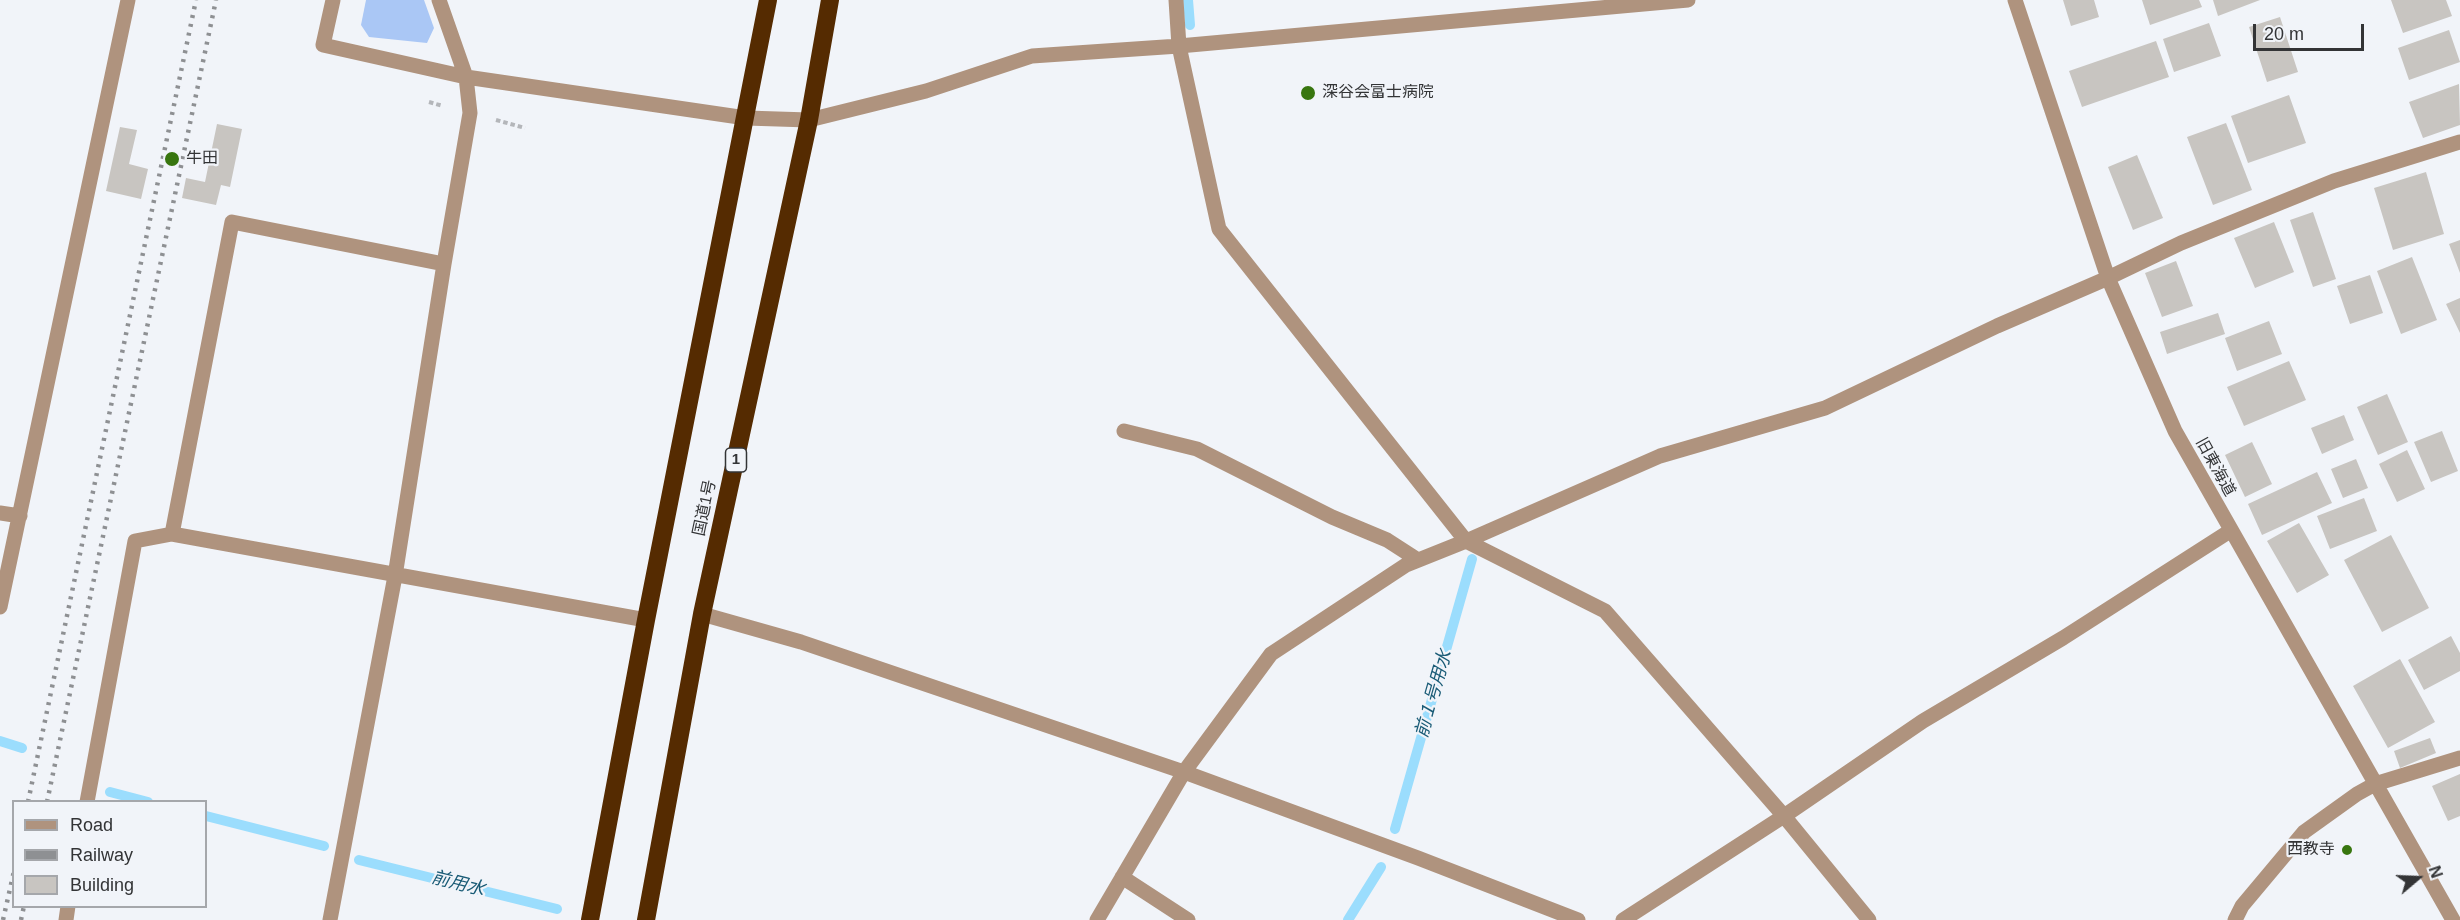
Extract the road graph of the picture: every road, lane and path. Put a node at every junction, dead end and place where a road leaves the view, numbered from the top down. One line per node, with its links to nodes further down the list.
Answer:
1 (128, 0): 19 (street)
2 (333, 0): 11 (street)
3 (439, 0): 11 (street)
4 (768, 0): 12 (highway)
5 (830, 0): 13 (highway, 国道1号 / 1)
6 (1176, 0): 10 (street)
7 (1688, 0): 9 (street)
8 (2014, 0): 16 (street, 旧東海道)
9 (1544, 6): 10 (street)
10 (1179, 46): 13 (street); 22 (street)
11 (466, 76): 12 (street); 15 (street)
12 (746, 117): 13 (street); 27 (highway)
13 (809, 120): 26 (highway, 国道1号 / 1)
14 (2460, 142): 16 (street)
15 (444, 264): 21 (street); 24 (street)
16 (2108, 278): 20 (street, 旧東海道); 22 (street)
17 (1124, 431): 23 (street)
18 (0, 513): 19 (street)
19 (20, 516): 25 (street)
20 (2230, 531): 30 (street, 旧東海道); 32 (street)
21 (172, 534): 24 (street); 31 (street)
22 (1466, 541): 23 (street); 32 (street)
23 (1418, 560): 29 (street)
24 (395, 576): 27 (street); 34 (street)
25 (0, 607)
26 (702, 614): 29 (street); 36 (highway, 国道1号 / 1)
27 (646, 620): 35 (highway)
28 (2460, 758): 30 (street)
29 (1184, 772): 33 (street); 39 (street)
30 (2375, 784): 42 (street); 43 (street, 旧東海道)
31 (87, 800)
32 (1784, 816): 40 (street); 41 (street)
33 (1122, 877): 37 (street); 38 (street)
34 (330, 920)
35 (590, 920)
36 (646, 920)
37 (1097, 920)
38 (1188, 920)
39 (1578, 920)
40 (1623, 920)
41 (1869, 920)
42 (2235, 920)
43 (2453, 920)

